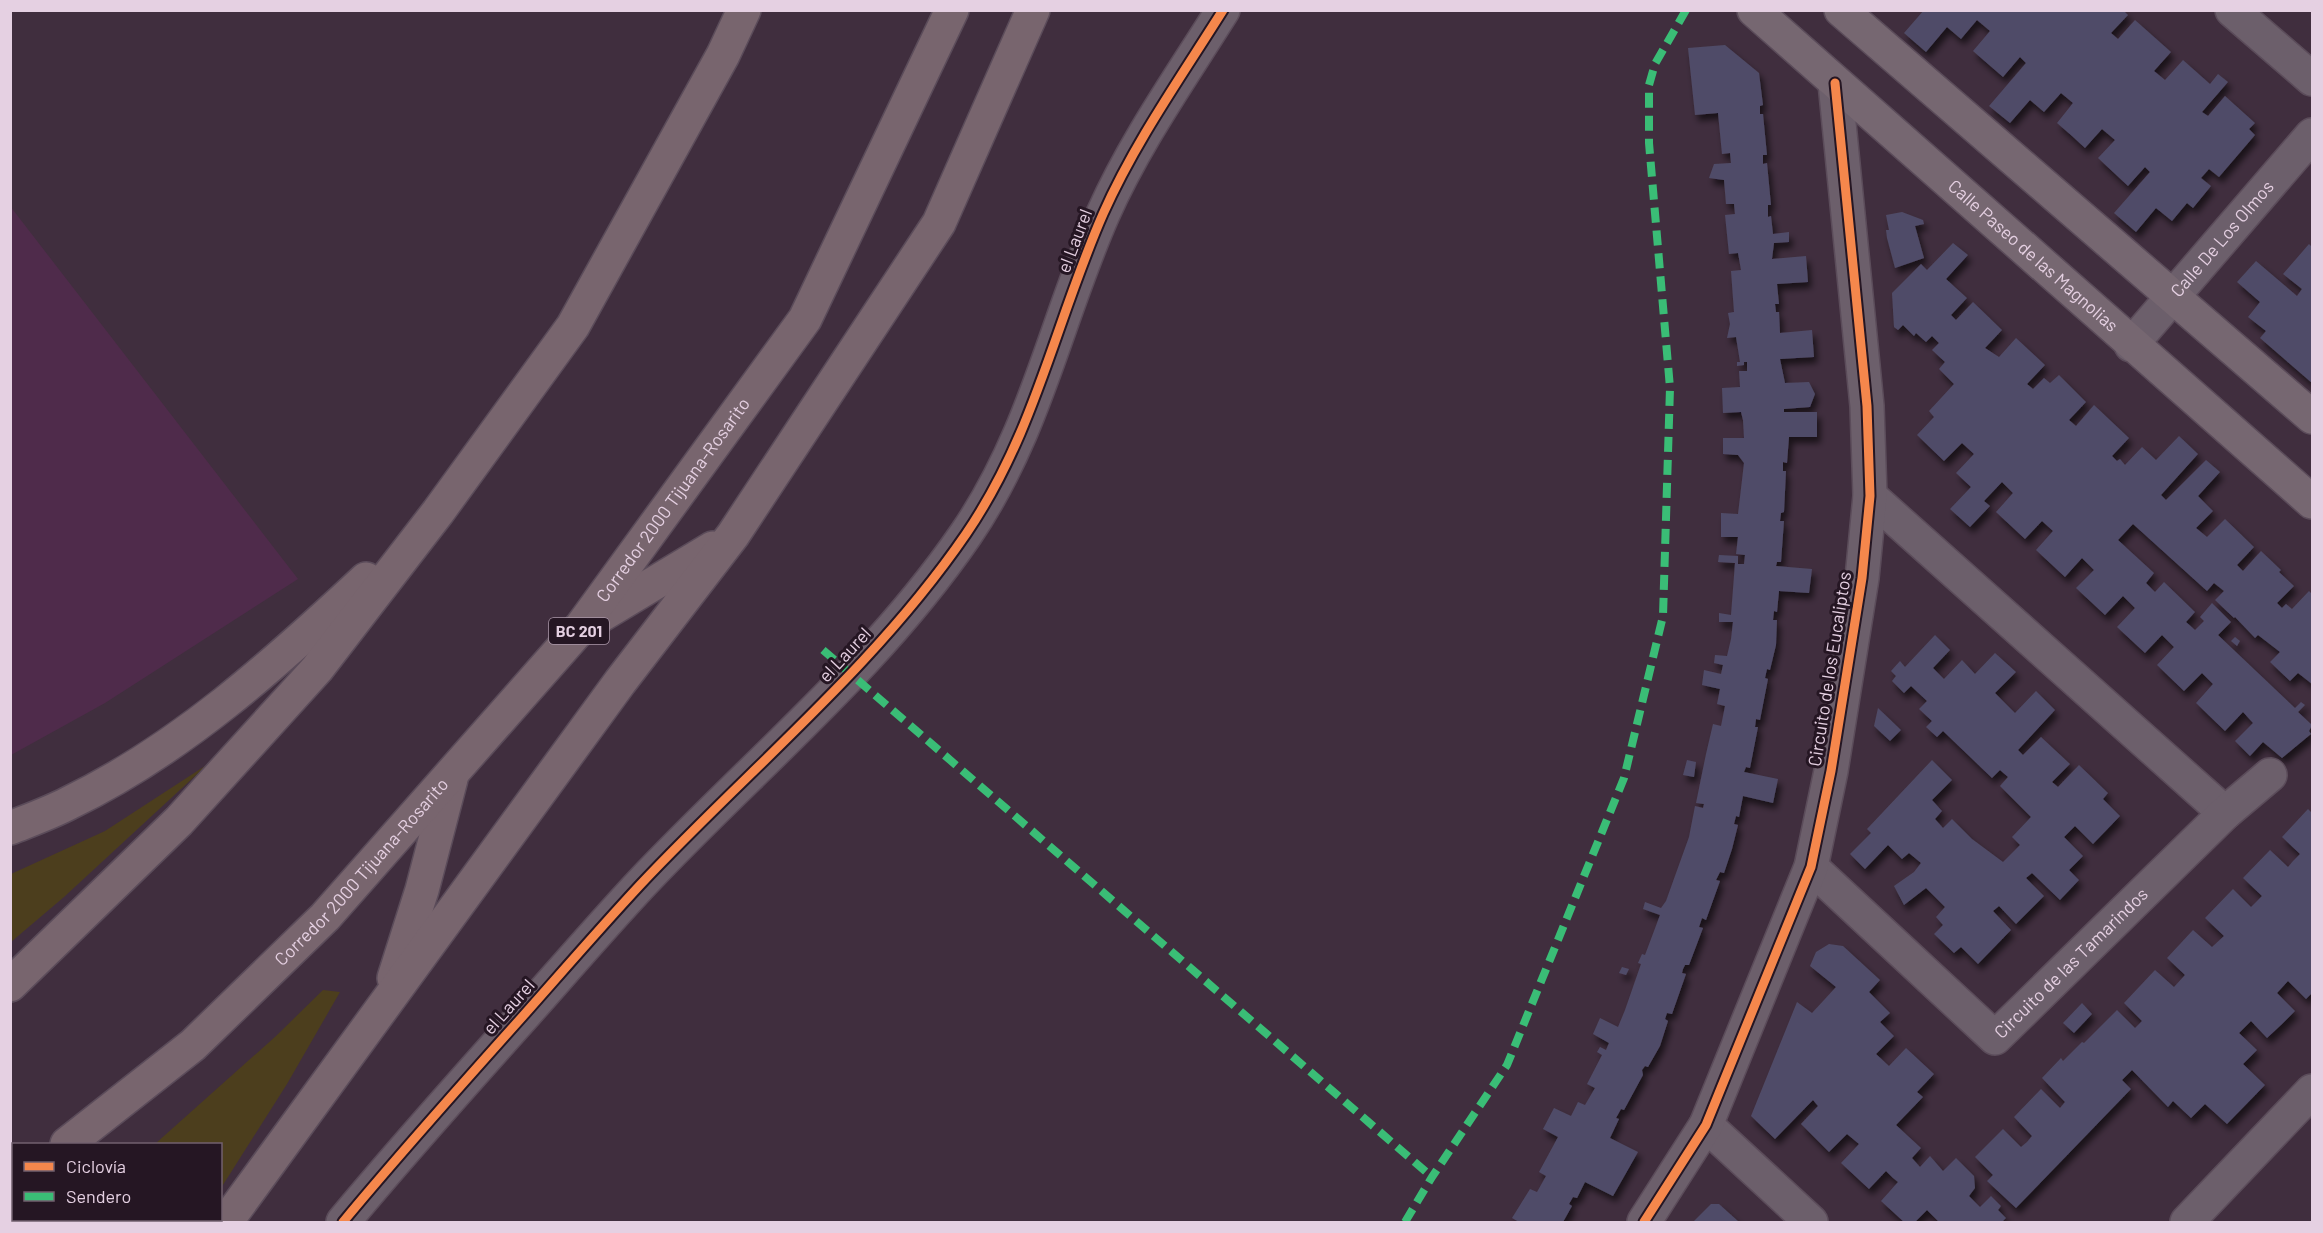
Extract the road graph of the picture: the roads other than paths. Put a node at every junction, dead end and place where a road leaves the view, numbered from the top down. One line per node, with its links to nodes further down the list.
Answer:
1 (744, 10): 16 (highway)
2 (952, 10): 18 (highway, Corredor 2000 Tijuana-Rosarito / BC 201)
3 (1033, 10): 17 (highway)
4 (1223, 10): 30 (street, el Laurel)
5 (1754, 10): 9 (street, Calle Paseo de las Magnolias)
6 (1841, 10): 11 (street)
7 (2232, 10): 8 (street)
8 (2313, 79)
9 (1835, 82): 12 (street, Calle Paseo de las Magnolias); 14 (street, Circuito de los Eucaliptos)
10 (2313, 135): 11 (street, Calle De Los Olmos)
11 (2171, 297): 12 (street, Calle De Los Olmos); 13 (street)
12 (2131, 345): 15 (street, Calle Paseo de las Magnolias)
13 (2313, 417)
14 (1870, 496): 21 (street); 23 (street, Circuito de los Eucaliptos)
15 (2313, 502)
16 (438, 512): 22 (highway); 24 (highway)
17 (733, 535): 18 (highway); 25 (highway)
18 (581, 627): 19 (highway, Corredor 2000 Tijuana-Rosarito / BC 201)
19 (452, 773): 25 (highway); 28 (highway, Corredor 2000 Tijuana-Rosarito / BC 201)
20 (2270, 775): 21 (street, Circuito de las Tamarindos)
21 (2225, 813): 23 (street, Circuito de las Tamarindos)
22 (10, 828)
23 (1811, 867): 27 (street, Circuito de los Eucaliptos)
24 (10, 986)
25 (385, 1005): 29 (highway)
26 (2313, 1091): 33 (street)
27 (1706, 1125): 31 (street, Circuito de los Eucaliptos); 32 (street)
28 (68, 1143)
29 (226, 1222)
30 (343, 1222)
31 (1644, 1222)
32 (1811, 1222)
33 (2187, 1222)

